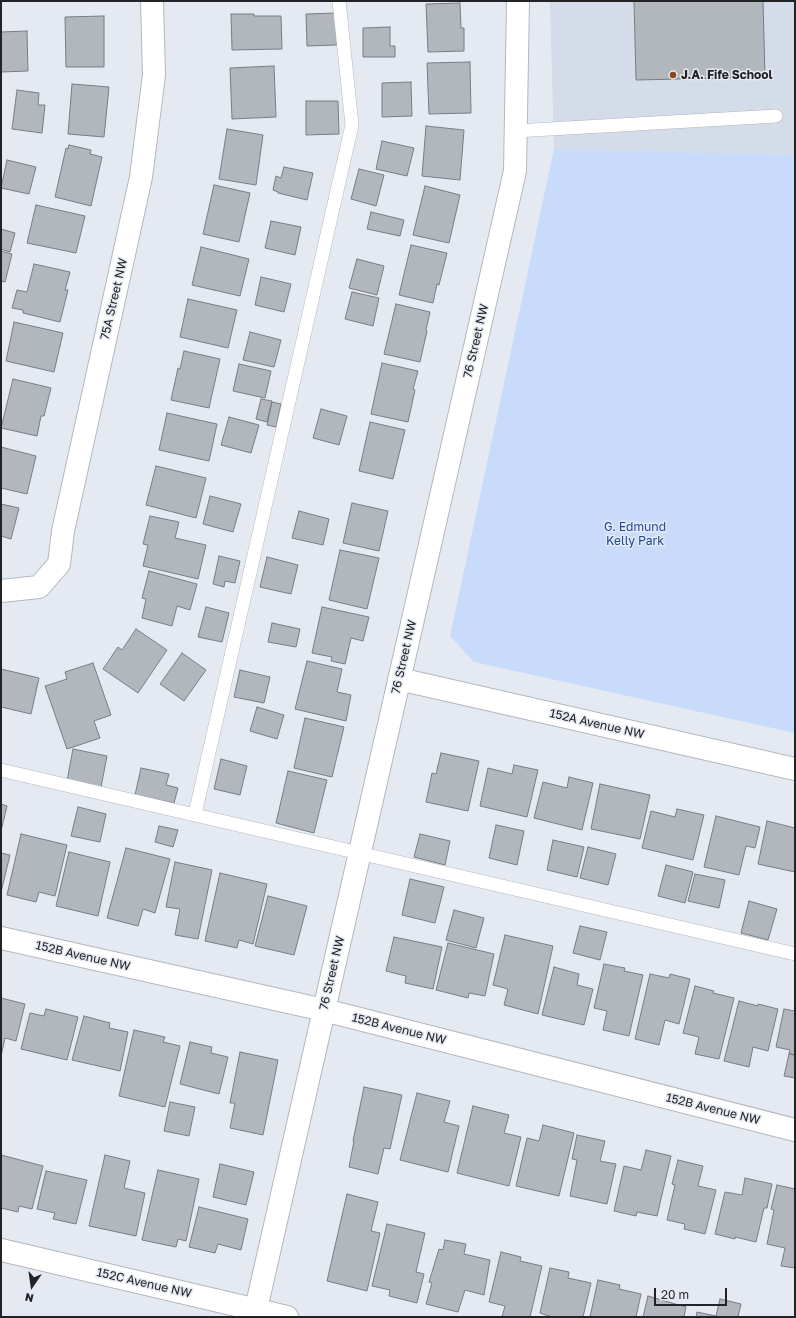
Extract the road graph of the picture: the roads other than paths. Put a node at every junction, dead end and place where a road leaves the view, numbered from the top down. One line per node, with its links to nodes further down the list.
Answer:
1 (152, 1): 6 (street, 75A Street NW)
2 (339, 1): 10 (lane)
3 (518, 1): 5 (street, 76 Street NW)
4 (776, 116): 5 (lane)
5 (515, 131): 7 (street, 76 Street NW)
6 (1, 591)
7 (399, 679): 8 (street, 152A Avenue NW); 11 (street, 76 Street NW)
8 (795, 769)
9 (1, 770): 10 (lane)
10 (195, 814): 11 (lane)
11 (360, 852): 13 (lane); 14 (street, 76 Street NW)
12 (1, 938): 14 (street, 152B Avenue NW)
13 (795, 954)
14 (324, 1010): 15 (street, 152B Avenue NW); 17 (street, 76 Street NW)
15 (795, 1130)
16 (1, 1250): 17 (street, 152C Avenue NW)
17 (256, 1309): 18 (street, 152C Avenue NW)
18 (287, 1317)

